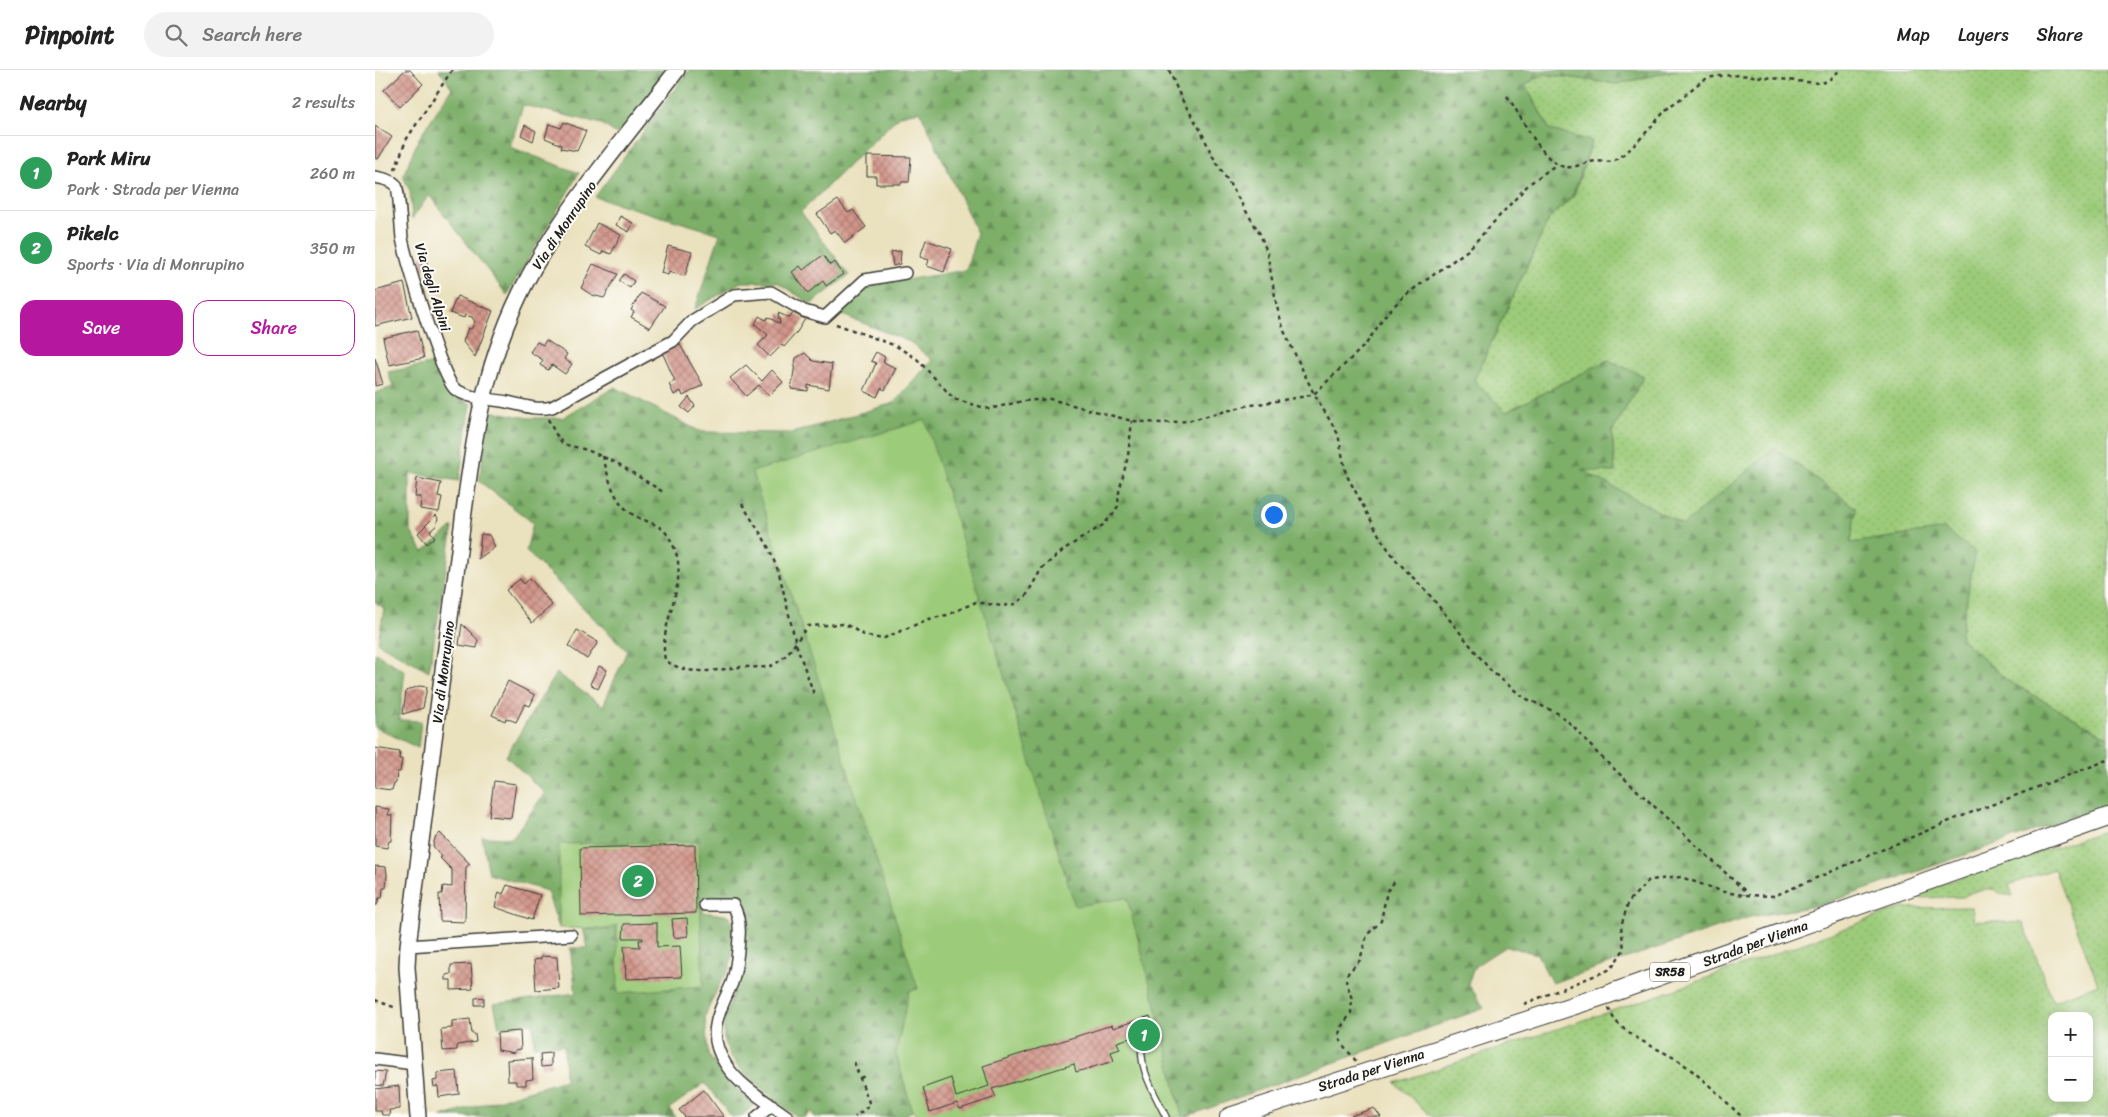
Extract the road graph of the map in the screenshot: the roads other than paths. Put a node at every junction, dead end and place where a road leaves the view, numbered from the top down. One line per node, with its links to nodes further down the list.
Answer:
1 (677, 70): 4 (main road, Via di Monrupino)
2 (375, 177): 4 (street, Via degli Alpini)
3 (905, 273): 4 (street)
4 (482, 398): 8 (main road, Via di Monrupino)
5 (2108, 817): 17 (main road, Strada per Vienna / SR58)
6 (705, 905): 12 (street)
7 (571, 935): 8 (street)
8 (408, 946): 11 (main road, Via di Monrupino)
9 (1143, 1038): 16 (lane)
10 (375, 1059): 11 (street)
11 (414, 1064): 13 (main road, Via di Monrupino)
12 (772, 1105): 14 (street); 15 (street)
13 (418, 1117)
14 (757, 1117)
15 (787, 1117)
16 (1166, 1117)
17 (1229, 1117)

